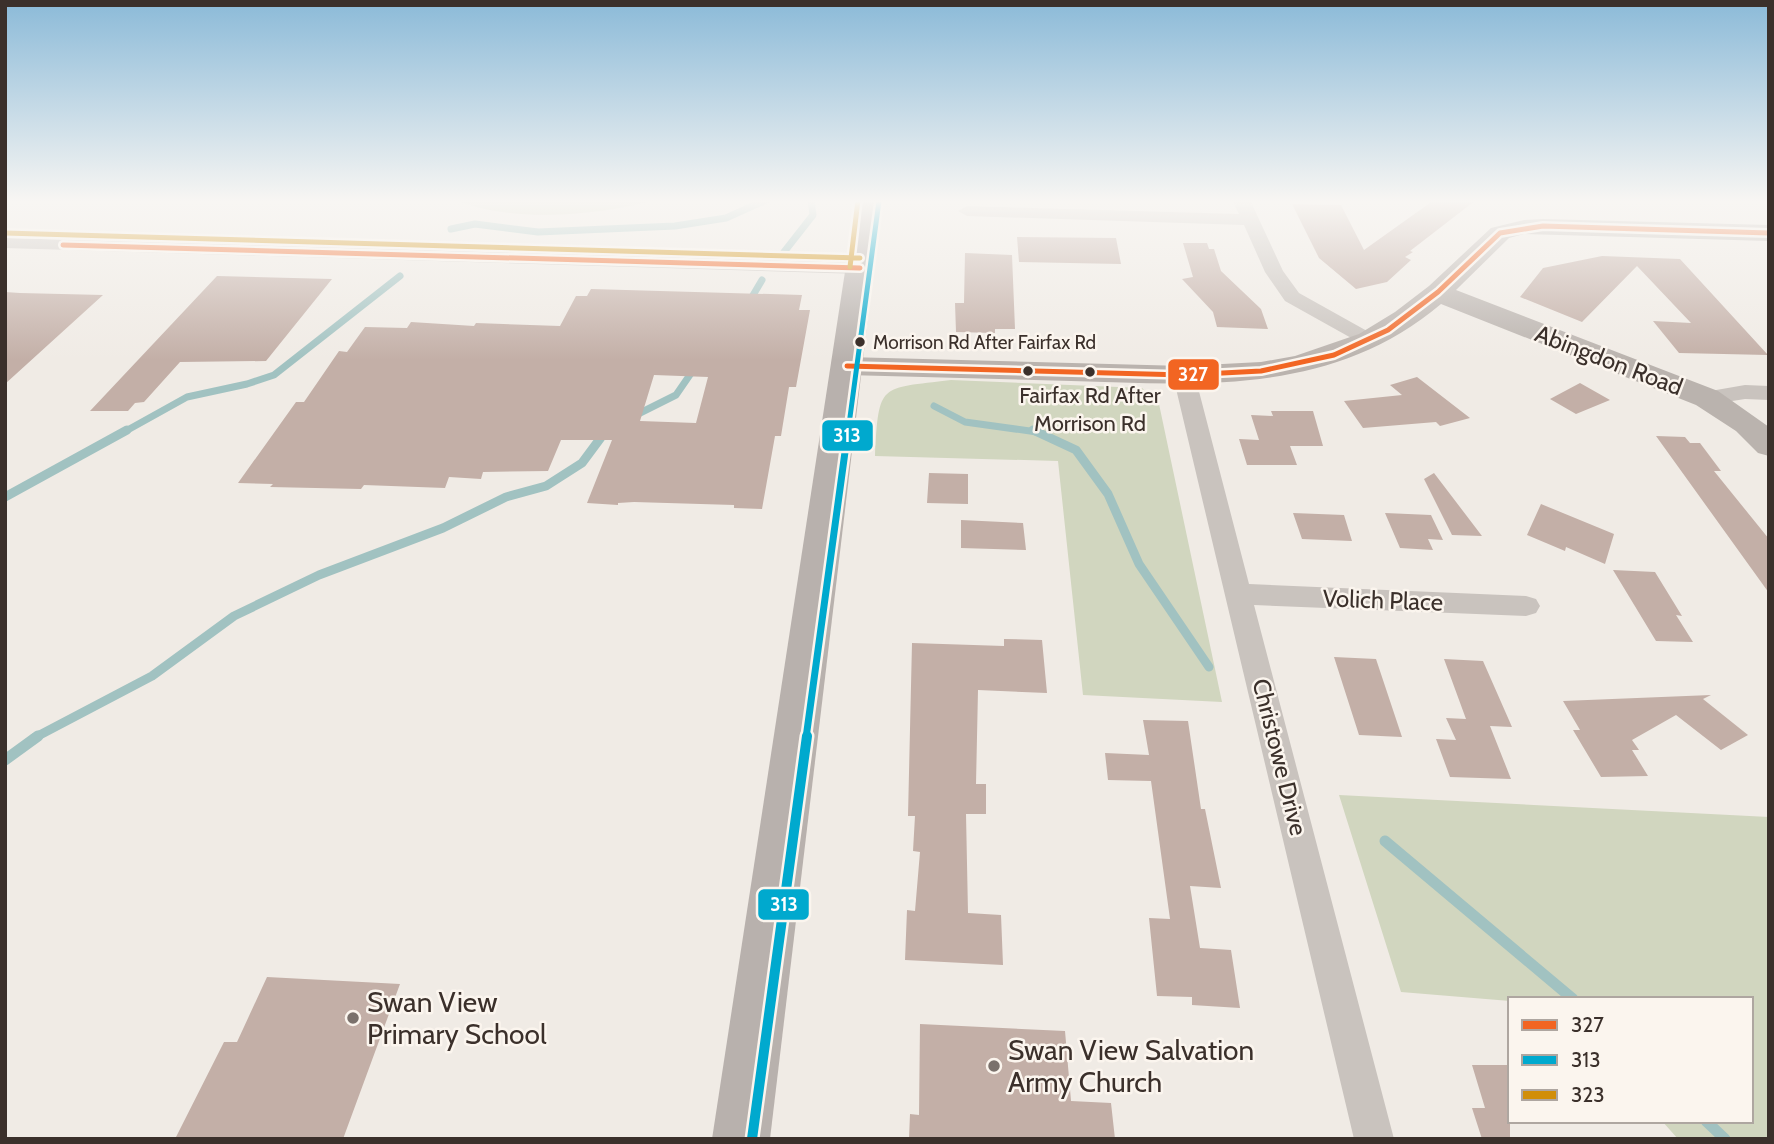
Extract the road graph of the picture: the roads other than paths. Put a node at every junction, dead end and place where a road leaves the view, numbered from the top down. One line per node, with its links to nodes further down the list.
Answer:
1 (360, 253): 5 (street)
2 (862, 253): 5 (main road)
3 (1265, 253): 7 (street)
4 (1479, 253): 6 (street)
5 (860, 268): 8 (main road)
6 (1438, 293): 7 (street); 11 (street, Abingdon Road)
7 (1368, 340): 9 (street)
8 (847, 366): 9 (street); 15 (main road)
9 (1184, 376): 13 (street, Christowe Drive)
10 (1769, 393): 11 (street)
11 (1707, 398): 12 (street, Abingdon Road)
12 (1769, 444)
13 (1240, 594): 14 (street, Volich Place); 16 (street, Christowe Drive)
14 (1525, 606)
15 (741, 1139)
16 (1374, 1139)

